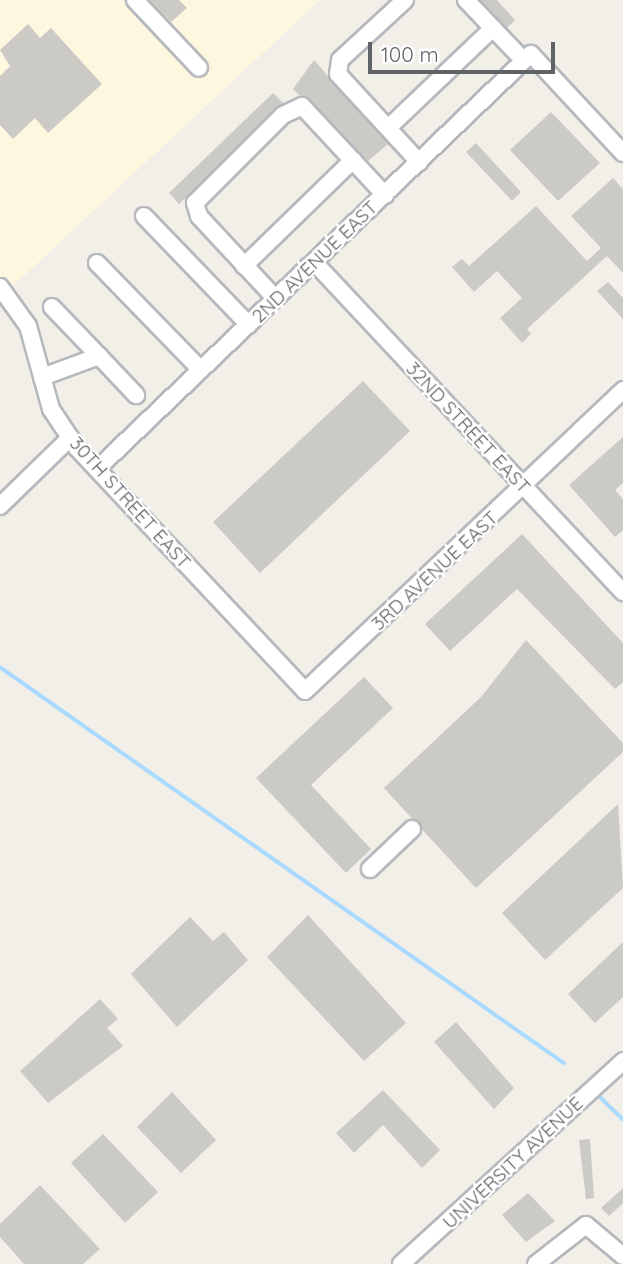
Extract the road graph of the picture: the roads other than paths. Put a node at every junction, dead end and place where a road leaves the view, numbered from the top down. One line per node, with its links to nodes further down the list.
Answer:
1 (135, 0): 6 (street)
2 (405, 0): 7 (street)
3 (467, 0): 4 (street)
4 (493, 28): 5 (street); 7 (street)
5 (528, 57): 8 (street); 10 (street, 2ND AVENUE EAST)
6 (199, 68)
7 (388, 128): 10 (street)
8 (623, 153)
9 (353, 160): 11 (street); 15 (street); 15 (street)
10 (419, 162): 11 (street, 2ND AVENUE EAST)
11 (385, 195): 13 (street, 2ND AVENUE EAST)
12 (144, 216): 19 (street)
13 (313, 262): 17 (street, 2ND AVENUE EAST); 27 (street, 32ND STREET EAST)
14 (97, 263): 21 (street)
15 (244, 266): 17 (street)
16 (0, 286): 22 (street, 30TH STREET EAST)
17 (276, 299): 19 (street, 2ND AVENUE EAST)
18 (52, 307): 20 (street)
19 (249, 325): 21 (street, 2ND AVENUE EAST)
20 (99, 356): 22 (street); 24 (street)
21 (201, 370): 26 (street, 2ND AVENUE EAST)
22 (42, 377): 25 (street, 30TH STREET EAST)
23 (623, 390): 27 (street, 3RD AVENUE EAST)
24 (136, 395)
25 (70, 438): 26 (street, 30TH STREET EAST); 28 (street)
26 (97, 469): 30 (street, 30TH STREET EAST)
27 (524, 488): 29 (street, 32ND STREET EAST); 30 (street, 3RD AVENUE EAST)
28 (0, 506)
29 (623, 593)
30 (305, 691)
31 (412, 829): 32 (street)
32 (370, 869)
33 (623, 1061): 35 (street, UNIVERSITY AVENUE)
34 (623, 1256): 36 (street)
35 (401, 1264)
36 (536, 1264)

